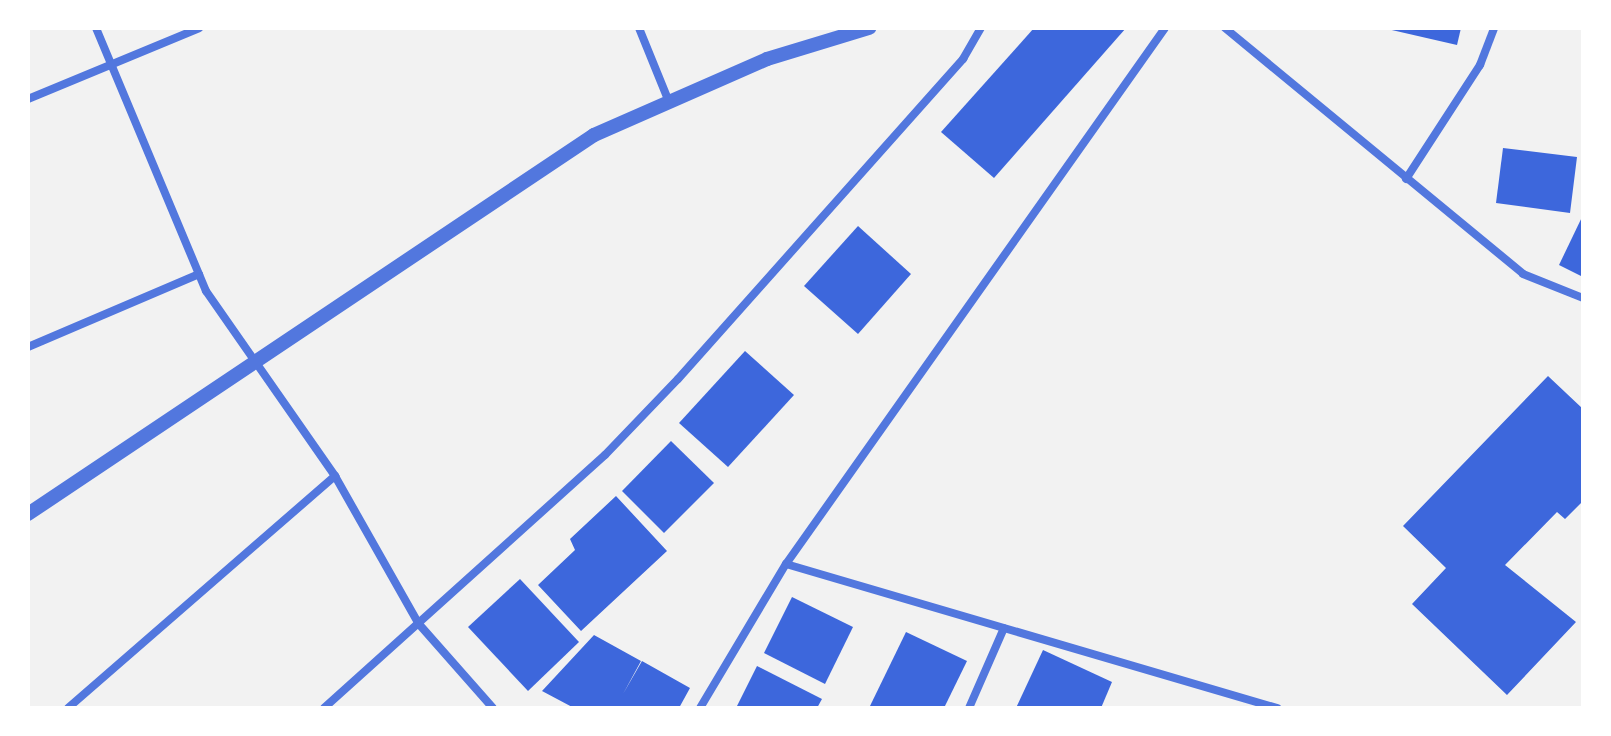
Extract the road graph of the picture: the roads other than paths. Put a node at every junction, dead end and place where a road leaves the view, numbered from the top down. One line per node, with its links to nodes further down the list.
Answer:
1 (96, 28): 9 (street)
2 (199, 28): 9 (street)
3 (639, 28): 11 (street)
4 (869, 28): 11 (street)
5 (981, 28): 20 (street)
6 (1165, 28): 19 (street)
7 (1225, 28): 12 (street)
8 (1494, 28): 12 (street)
9 (111, 64): 10 (street); 13 (street)
10 (28, 99)
11 (669, 102): 16 (street)
12 (1406, 179): 14 (street)
13 (199, 274): 15 (street); 16 (street)
14 (1583, 298)
15 (28, 347)
16 (254, 363): 17 (street); 18 (street)
17 (335, 476): 20 (street); 23 (street)
18 (28, 514)
19 (786, 564): 21 (street); 26 (street)
20 (418, 623): 24 (street); 25 (street)
21 (1004, 628): 22 (street); 27 (street)
22 (1257, 705): 28 (street)
23 (68, 708)
24 (324, 708)
25 (493, 708)
26 (700, 708)
27 (969, 708)
28 (1277, 708)

